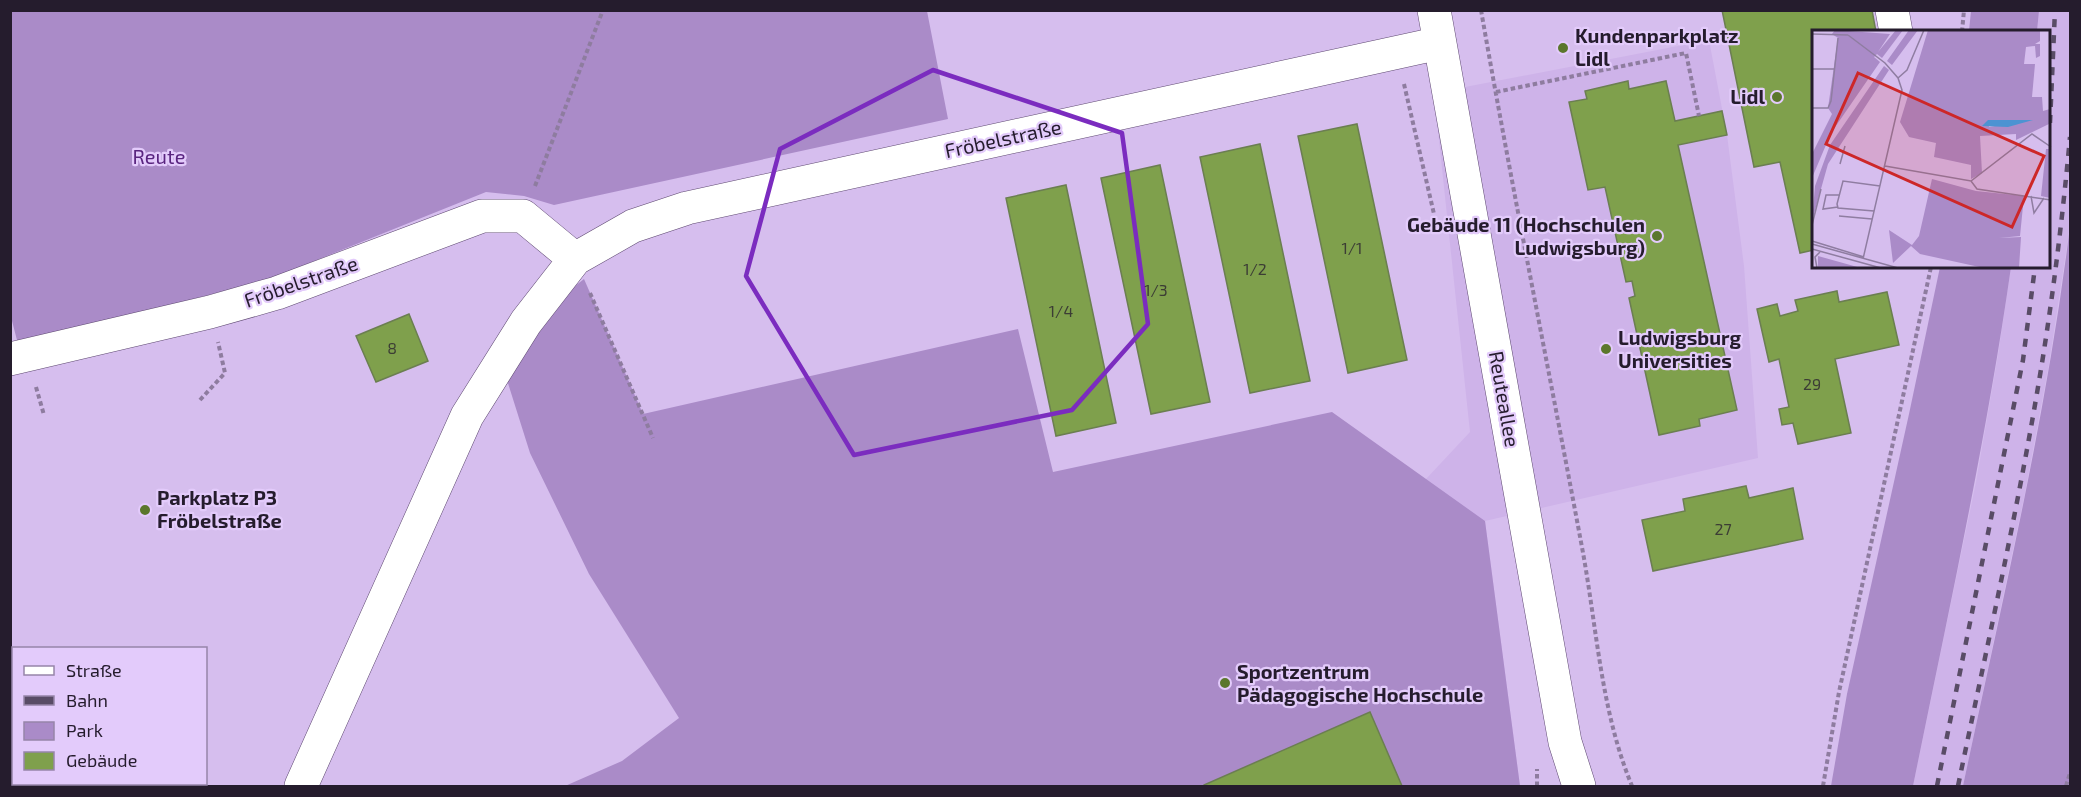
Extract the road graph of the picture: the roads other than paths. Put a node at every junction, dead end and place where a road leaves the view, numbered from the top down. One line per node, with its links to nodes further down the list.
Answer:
1 (1434, 10): 4 (street, Reuteallee)
2 (1892, 10): 3 (street)
3 (1896, 30)
4 (1440, 43): 5 (street, Fröbelstraße); 8 (street, Reuteallee)
5 (575, 259): 6 (street, Fröbelstraße); 7 (street, Fröbelstraße)
6 (10, 359)
7 (302, 786)
8 (1579, 786)

